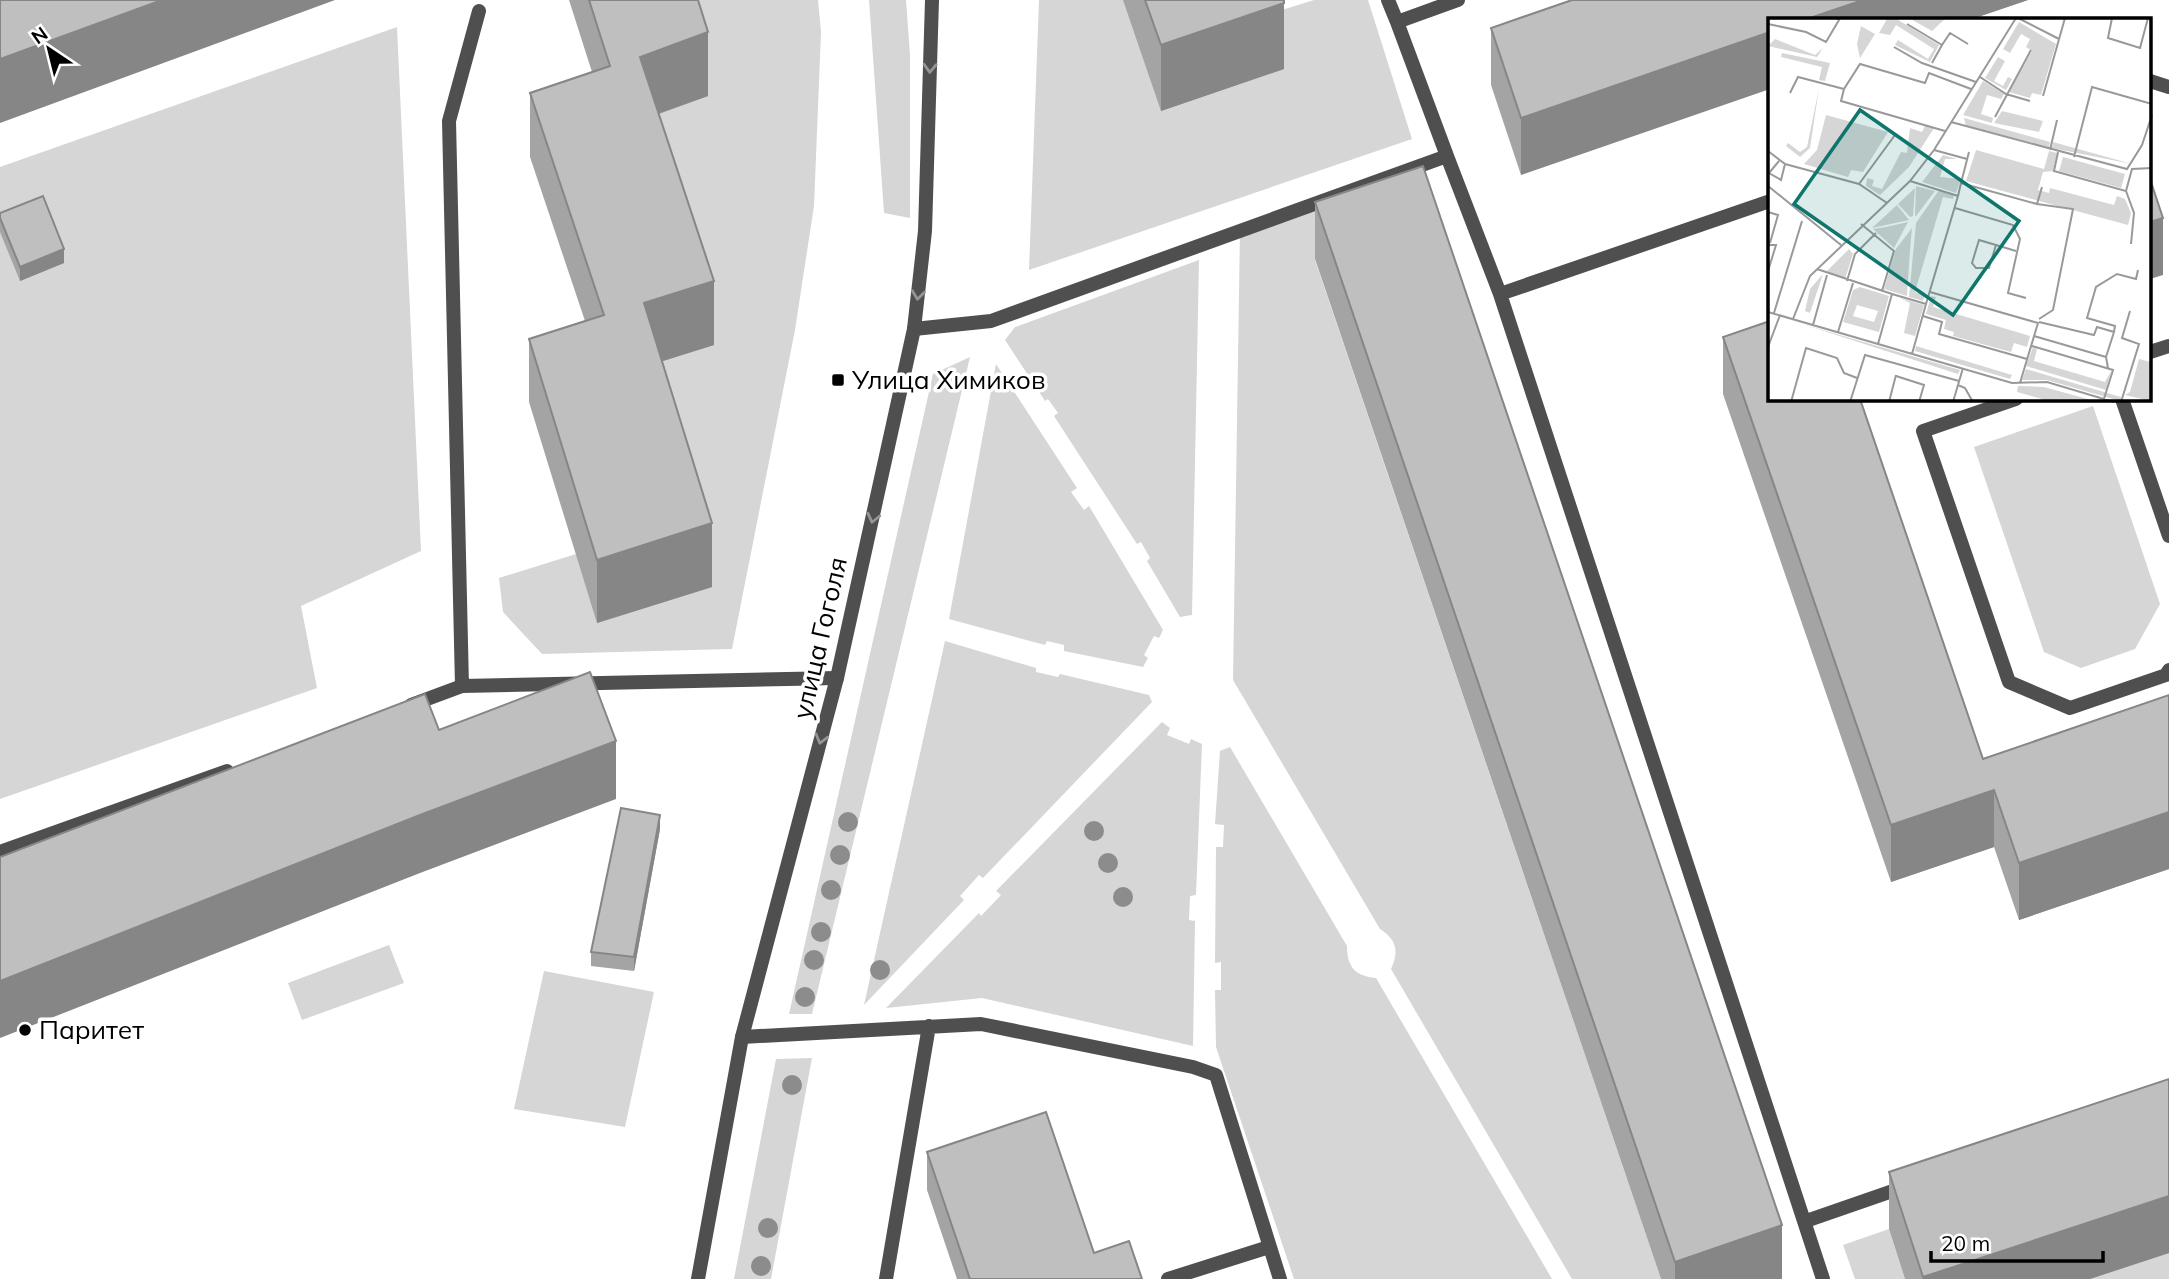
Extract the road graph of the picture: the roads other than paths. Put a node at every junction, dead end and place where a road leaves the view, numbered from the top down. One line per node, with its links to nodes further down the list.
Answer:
1 (932, 0): 11 (street, улица Гоголя, one-way to 11)
2 (1388, 0): 5 (street)
3 (1458, 0): 5 (street)
4 (479, 11): 19 (street)
5 (1396, 22): 8 (street)
6 (2152, 82): 7 (street)
7 (2169, 87)
8 (1447, 156): 10 (street); 11 (street)
9 (1768, 202): 10 (street)
10 (1500, 294): 26 (street)
11 (914, 330): 18 (street, улица Гоголя, one-way to 18)
12 (2169, 346): 13 (street)
13 (2152, 351)
14 (2009, 401): 17 (street)
15 (2123, 401): 16 (street)
16 (2169, 536)
17 (2169, 670)
18 (837, 678): 19 (street); 24 (street, улица Гоголя, one-way to 24)
19 (462, 687): 20 (street)
20 (398, 710)
21 (243, 765): 22 (street)
22 (0, 852)
23 (929, 1026): 24 (street); 27 (street); 29 (street)
24 (742, 1037): 28 (street, улица Гоголя)
25 (1923, 1180): 26 (street)
26 (1806, 1221): 32 (street)
27 (1269, 1247): 30 (street); 31 (street)
28 (698, 1279)
29 (886, 1279)
30 (1168, 1279)
31 (1280, 1279)
32 (1824, 1279)

